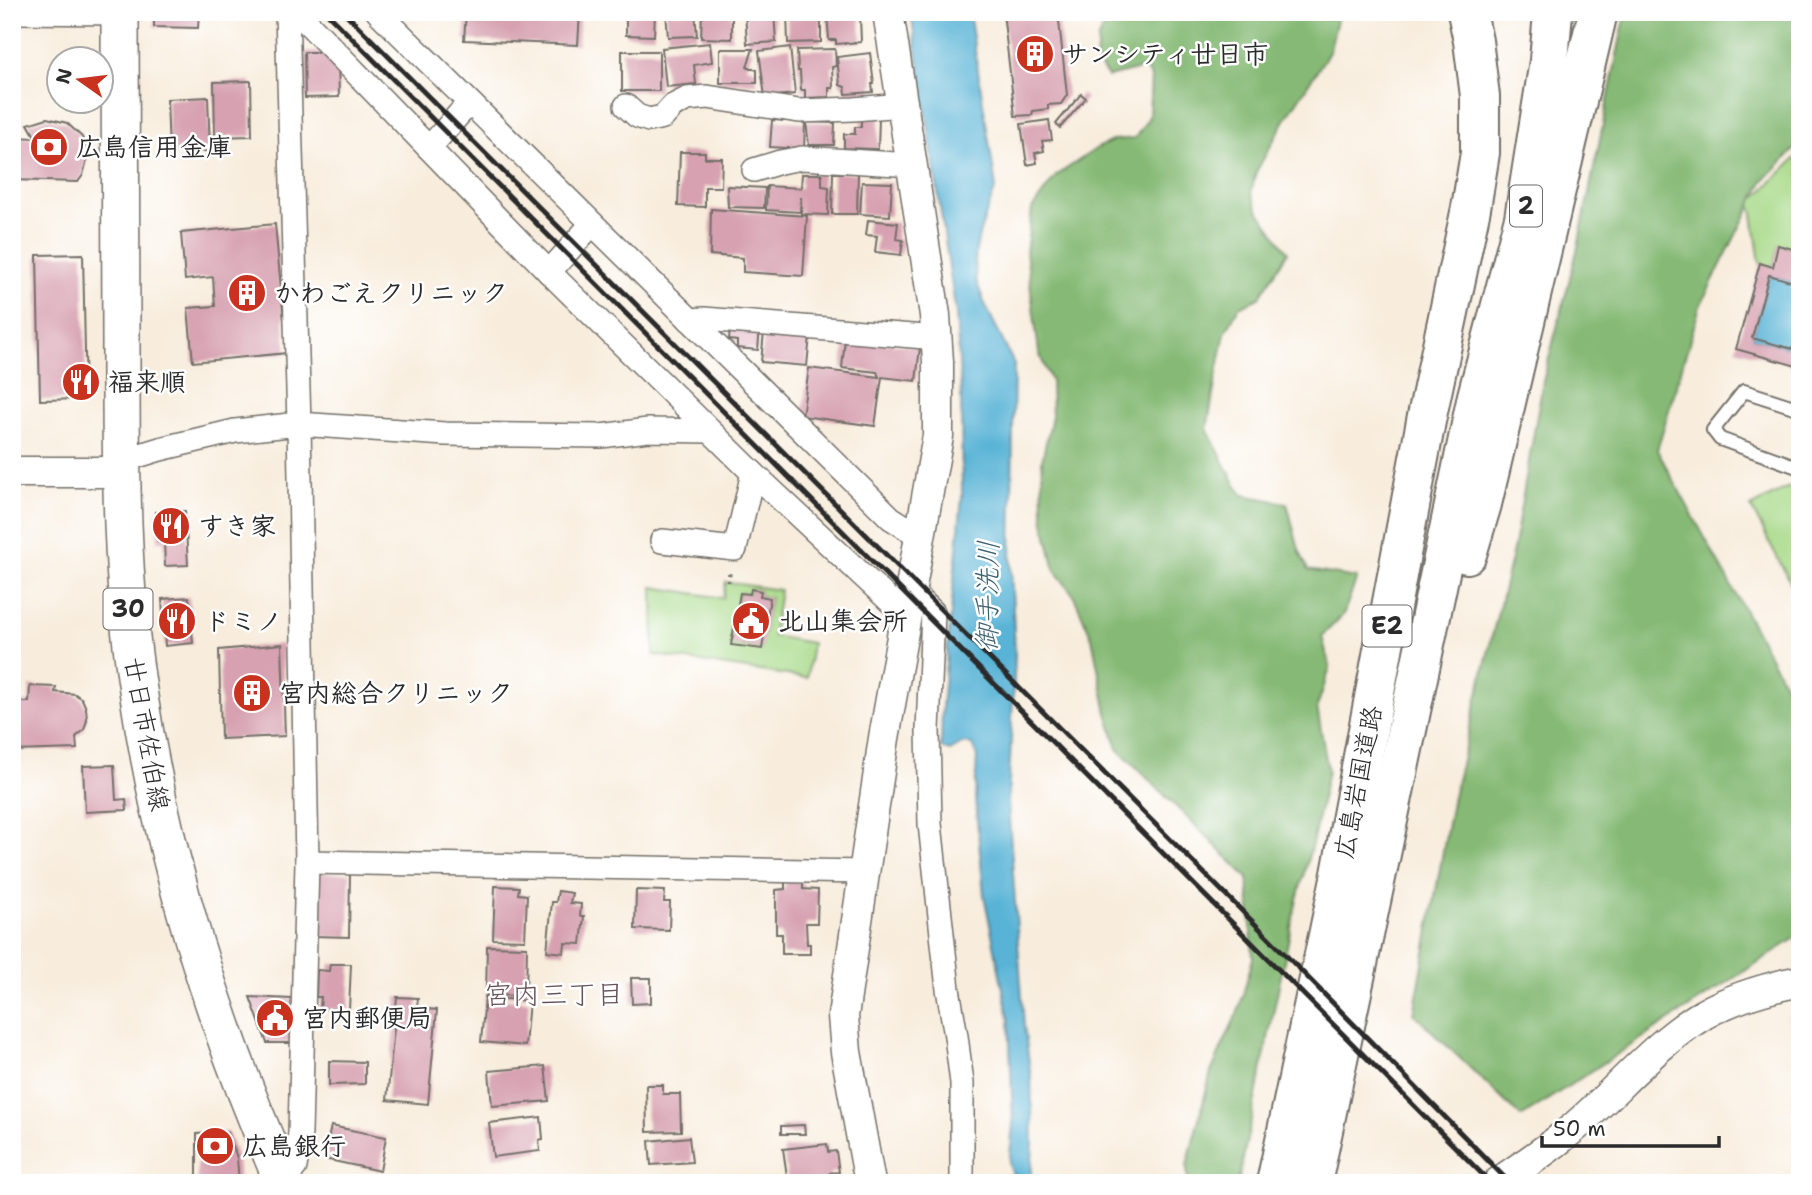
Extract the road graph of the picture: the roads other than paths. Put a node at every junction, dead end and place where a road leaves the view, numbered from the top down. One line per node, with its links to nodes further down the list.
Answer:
1 (12, 12): 9 (street)
2 (286, 12): 25 (street)
3 (297, 12): 14 (street)
4 (378, 12): 10 (street)
5 (888, 12): 11 (street)
6 (1467, 12): 22 (highway, 2)
7 (1553, 12): 17 (highway, 2)
8 (1598, 12): 13 (highway)
9 (120, 13): 27 (main road, 廿日市佐伯線 / 30)
10 (470, 103): 14 (street); 18 (street)
11 (902, 105): 12 (street); 15 (street)
12 (626, 106)
13 (1568, 137): 17 (highway); 34 (highway)
14 (429, 148): 19 (street)
15 (912, 165): 16 (street); 21 (street)
16 (754, 170)
17 (1524, 218): 23 (highway, 2)
18 (593, 224): 19 (street); 20 (street)
19 (549, 272): 26 (street)
20 (690, 320): 21 (street); 31 (street)
21 (937, 338): 31 (street)
22 (1434, 379): 37 (highway, 広島岩国道路 / E2)
23 (1477, 396): 34 (highway, 広島岩国道路 / E2)
24 (1800, 409): 28 (lane)
25 (299, 424): 26 (street); 27 (street); 35 (street)
26 (709, 431): 30 (street)
27 (121, 466): 29 (street); 39 (main road, 廿日市佐伯線 / 30)
28 (1800, 467)
29 (12, 472)
30 (753, 473): 32 (street); 33 (street)
31 (921, 534): 33 (street)
32 (662, 541)
33 (909, 604): 36 (street); 41 (street)
34 (1409, 719): 37 (highway, 広島岩国道路 / E2)
35 (307, 862): 36 (street); 39 (street)
36 (864, 872): 40 (street)
37 (1358, 877): 42 (highway, 広島岩国道路 / E2); 43 (highway, 広島岩国道路 / E2)
38 (1800, 981): 44 (street)
39 (284, 1181)
40 (870, 1183)
41 (962, 1183)
42 (1276, 1183)
43 (1312, 1183)
44 (1498, 1183)

